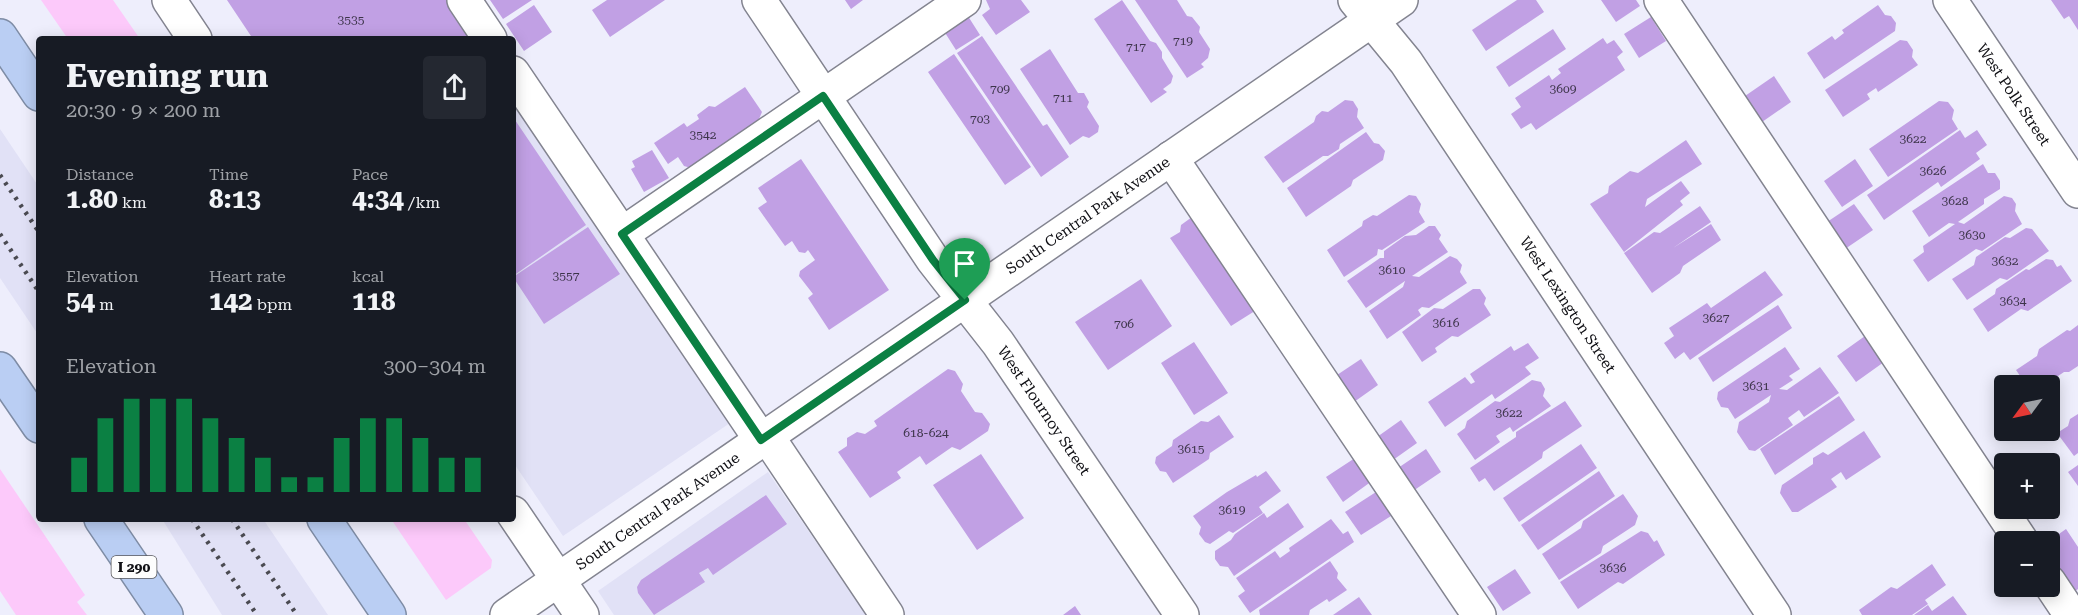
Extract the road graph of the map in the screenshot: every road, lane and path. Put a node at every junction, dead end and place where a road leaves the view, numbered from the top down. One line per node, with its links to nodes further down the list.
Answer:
1 (169, 0): 10 (street)
2 (464, 0): 11 (street)
3 (759, 0): 14 (street, West Flournoy Street)
4 (964, 0): 14 (street)
5 (1401, 0): 8 (street, South Central Park Avenue)
6 (1661, 0): 25 (street)
7 (1950, 0): 16 (street, West Polk Street)
8 (1364, 10): 15 (street, South Central Park Avenue); 35 (street, West Lexington Street)
9 (0, 36): 13 (highway)
10 (193, 36)
11 (488, 36)
12 (516, 77): 17 (street)
13 (36, 90)
14 (823, 96): 17 (street); 18 (street, West Flournoy Street)
15 (1171, 158): 18 (street, South Central Park Avenue); 34 (street)
16 (2076, 182)
17 (622, 234): 21 (street)
18 (965, 300): 21 (street, South Central Park Avenue); 33 (street, West Flournoy Street)
19 (0, 369): 20 (highway)
20 (36, 422)
21 (764, 438): 26 (street, South Central Park Avenue); 32 (street)
22 (516, 517): 26 (street)
23 (103, 522): 28 (highway, I 290)
24 (326, 522): 29 (highway)
25 (2015, 531)
26 (558, 580): 30 (street, South Central Park Avenue); 31 (street)
27 (2059, 597): 36 (street)
28 (166, 615)
29 (389, 615)
30 (507, 615)
31 (582, 615)
32 (886, 615)
33 (1182, 615)
34 (1479, 615)
35 (1774, 615)
36 (2071, 615)

